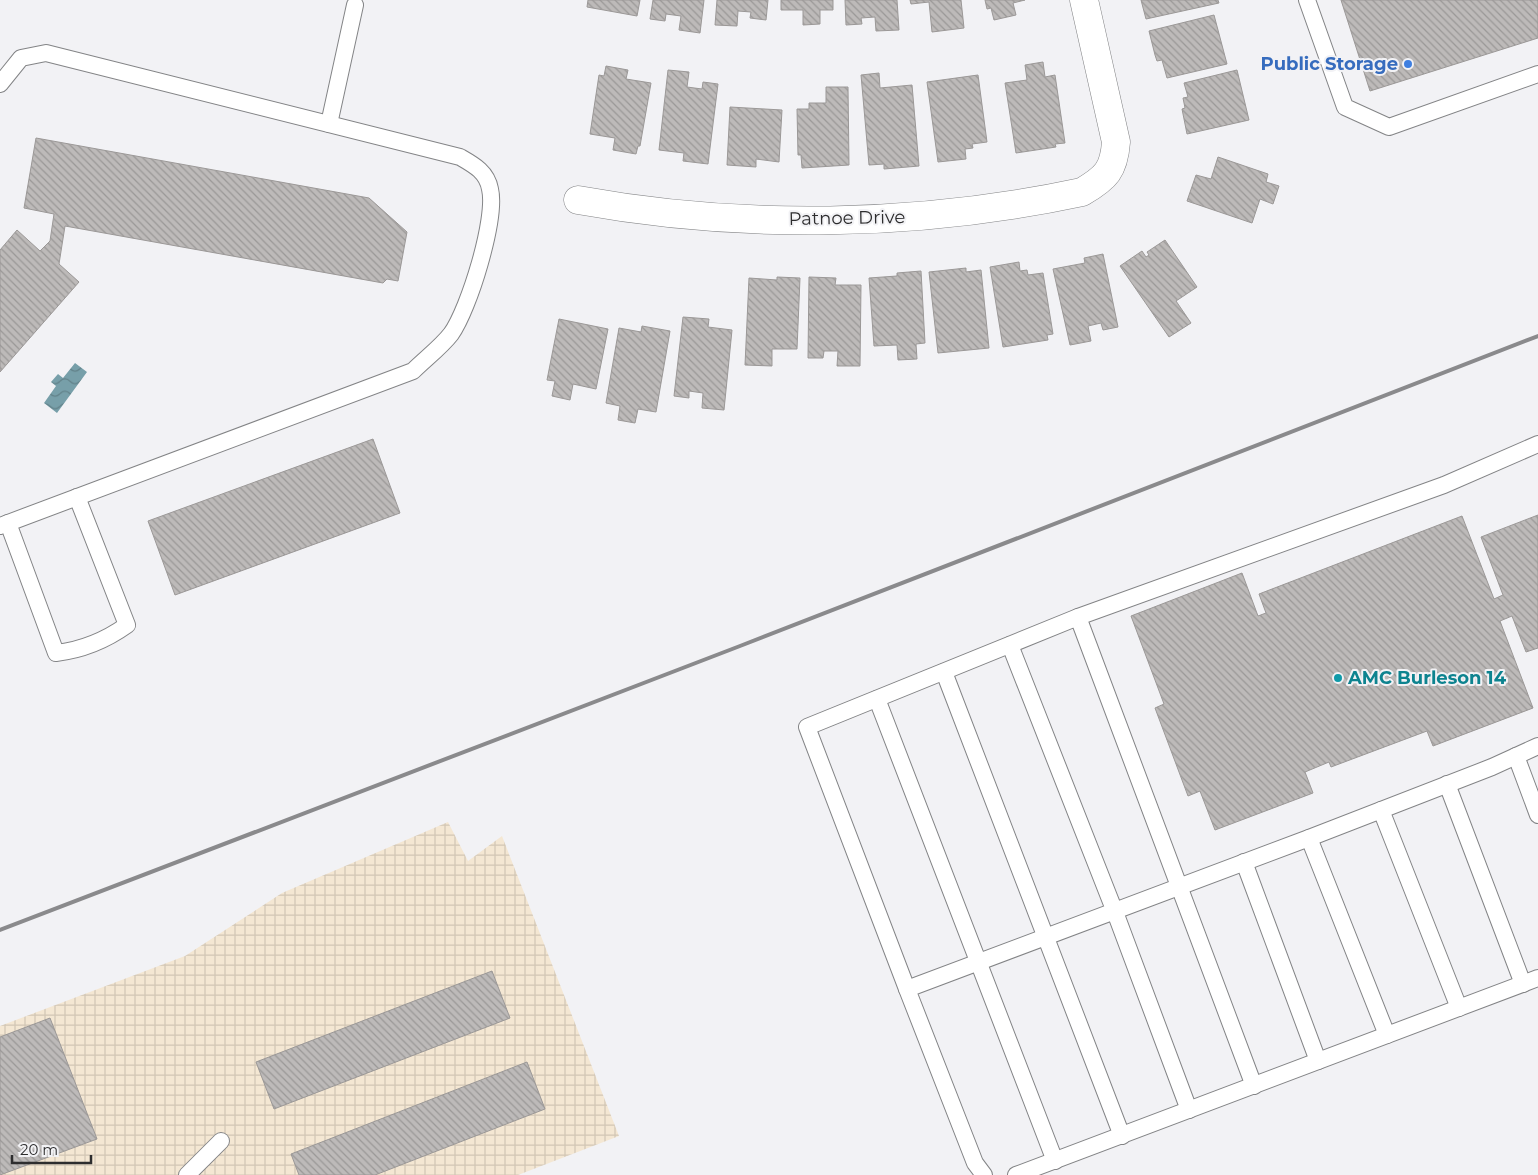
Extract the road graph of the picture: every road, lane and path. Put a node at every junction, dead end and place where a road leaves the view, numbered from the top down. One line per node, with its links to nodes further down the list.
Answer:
1 (1084, 0): 7 (street, Patnoe Drive)
2 (1307, 0): 4 (lane)
3 (355, 5): 6 (lane)
4 (1538, 74)
5 (0, 84): 6 (lane)
6 (329, 124): 9 (lane)
7 (578, 200)
8 (1538, 444): 11 (lane)
9 (77, 497): 10 (lane); 10 (lane)
10 (4, 525)
11 (1078, 617): 12 (lane); 22 (lane)
12 (1010, 645): 13 (lane); 23 (lane)
13 (944, 672): 14 (lane); 24 (lane)
14 (877, 699): 25 (lane); 27 (lane)
15 (1538, 746): 16 (lane)
16 (1516, 756): 17 (lane); 19 (lane)
17 (1447, 784): 18 (lane); 26 (lane)
18 (1382, 810): 20 (lane); 28 (lane)
19 (1538, 815)
20 (1309, 838): 21 (lane); 29 (lane)
21 (1244, 862): 22 (lane); 30 (lane)
22 (1179, 887): 23 (lane); 31 (lane)
23 (1115, 912): 24 (lane); 32 (lane)
24 (1044, 938): 25 (lane); 33 (lane)
25 (978, 963): 27 (lane); 35 (lane)
26 (1531, 981): 28 (lane)
27 (907, 989): 37 (lane)
28 (1459, 1008): 29 (lane)
29 (1387, 1035): 30 (lane)
30 (1318, 1062): 31 (lane)
31 (1254, 1086): 32 (lane)
32 (1188, 1110): 33 (lane)
33 (1122, 1136): 35 (lane)
34 (221, 1141): 36 (lane)
35 (1055, 1161): 38 (lane)
36 (187, 1175)
37 (984, 1175)
38 (1016, 1175)

